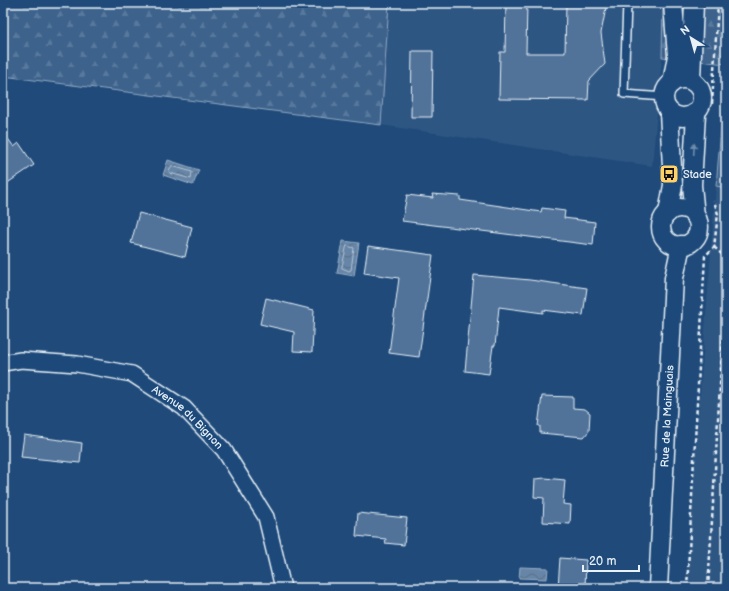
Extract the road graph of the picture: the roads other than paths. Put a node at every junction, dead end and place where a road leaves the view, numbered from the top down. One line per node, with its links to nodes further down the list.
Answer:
1 (628, 3): 5 (lane)
2 (673, 3): 5 (street)
3 (694, 3): 4 (street)
4 (690, 80): 5 (street); 6 (street)
5 (668, 97): 6 (street); 7 (street)
6 (696, 114): 8 (street, one-way to 6)
7 (668, 213): 8 (street); 9 (street)
8 (696, 216): 9 (street)
9 (681, 245): 12 (street, Rue de la Mainguais)
10 (3, 363): 11 (street, Avenue du Bignon)
11 (283, 588)
12 (658, 588)

